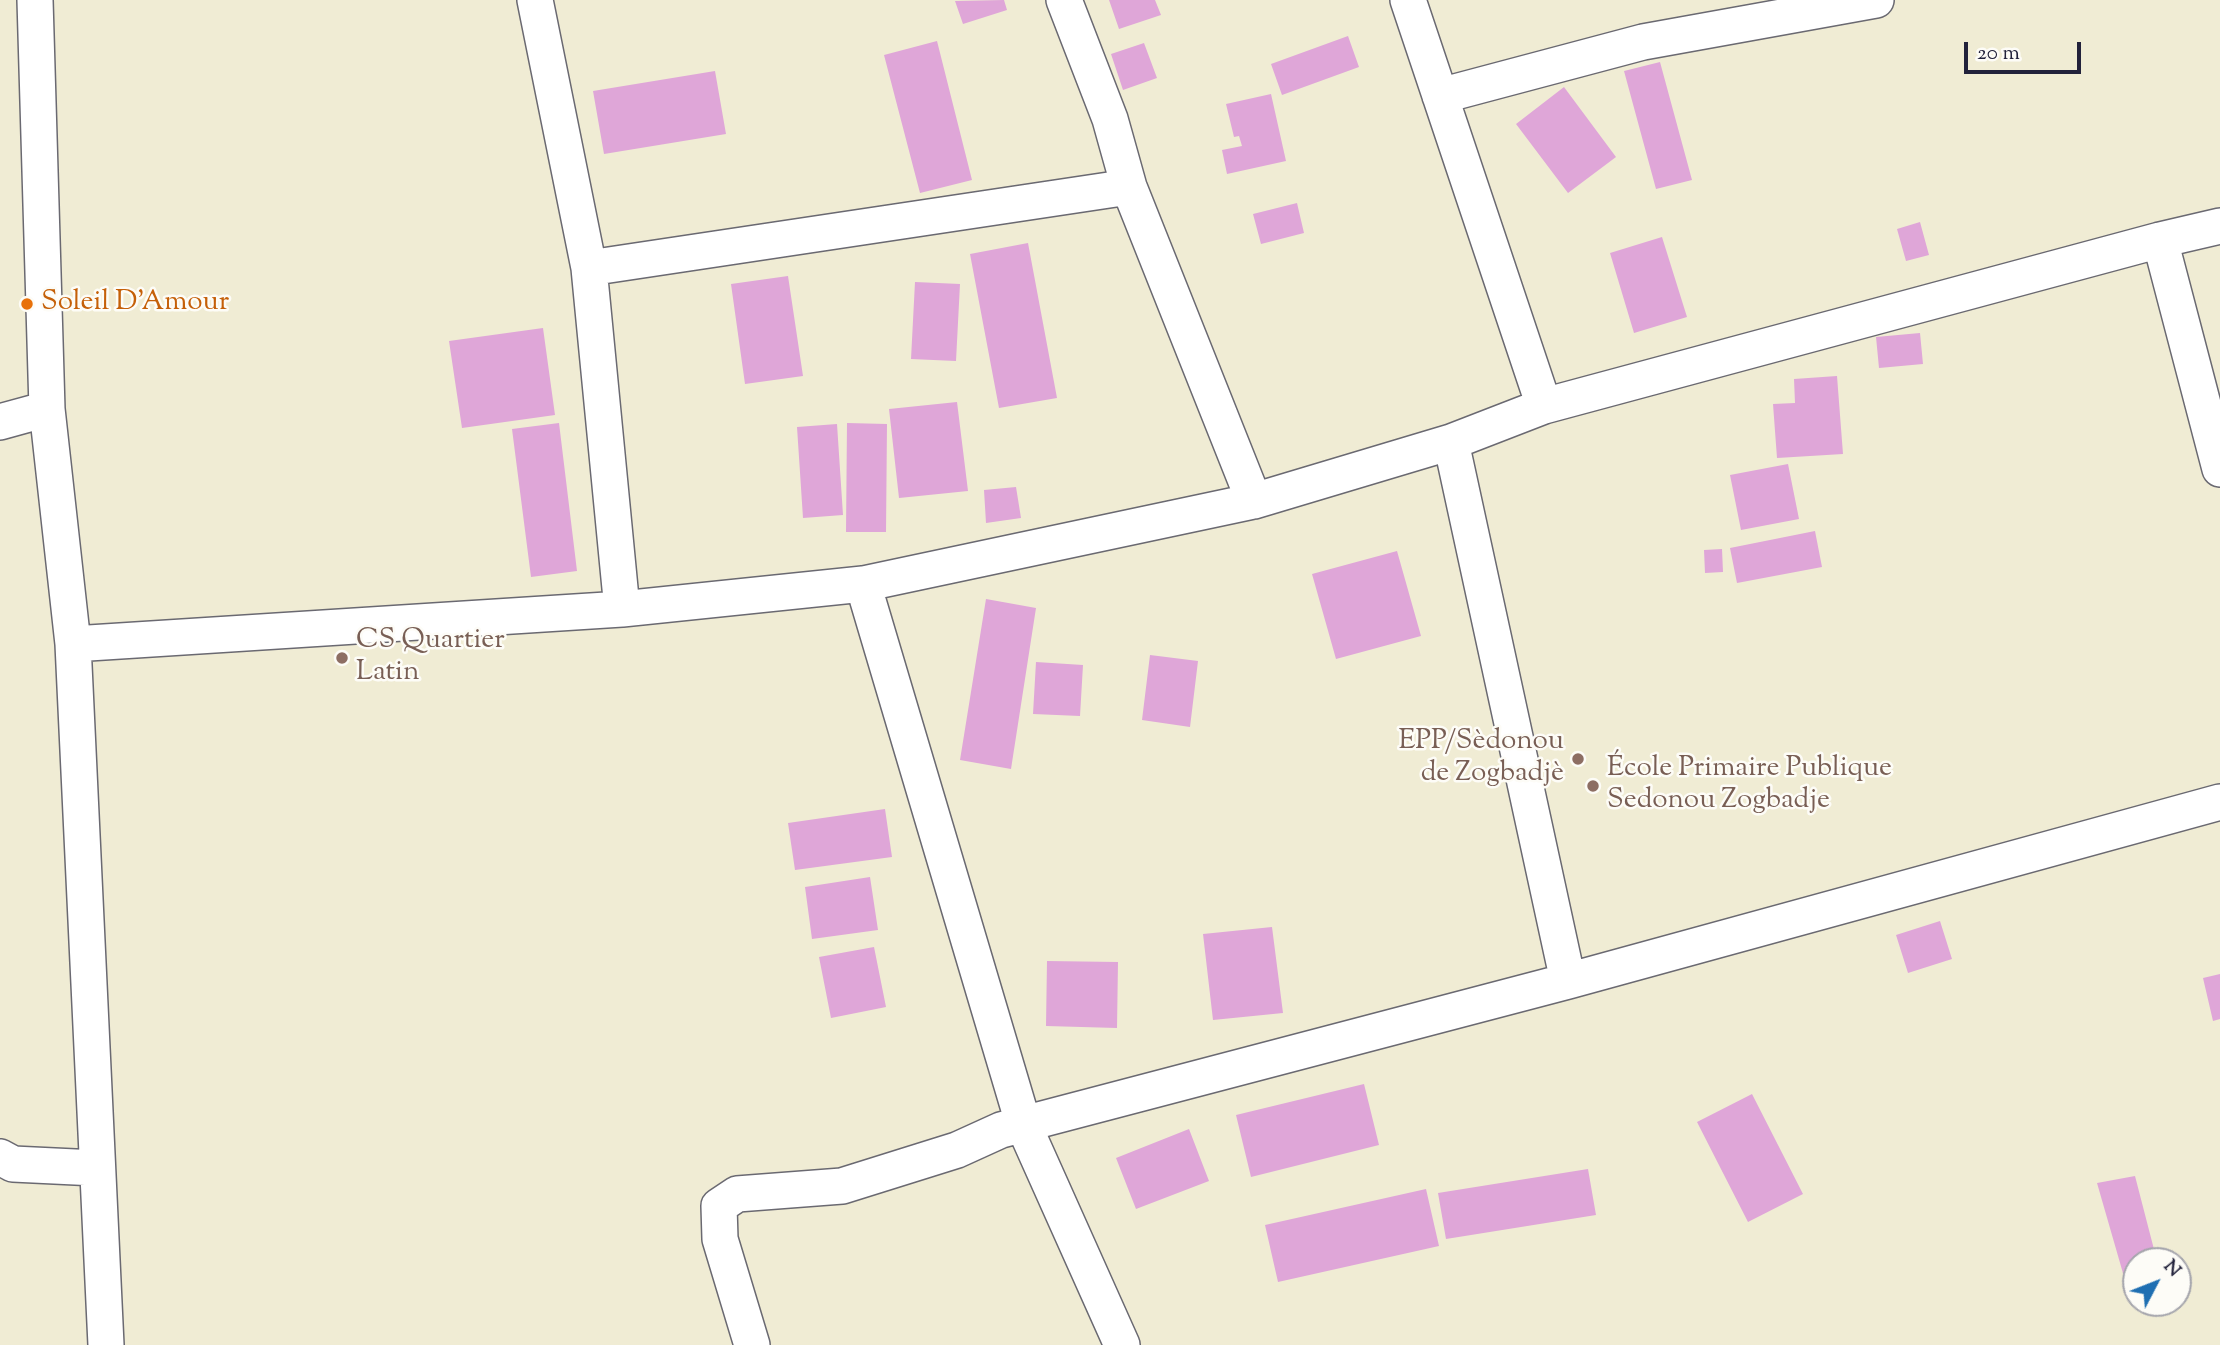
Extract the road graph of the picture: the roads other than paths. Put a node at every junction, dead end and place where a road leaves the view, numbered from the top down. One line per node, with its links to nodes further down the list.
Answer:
1 (35, 0): 12 (street)
2 (535, 0): 10 (street)
3 (1065, 0): 7 (street)
4 (1409, 0): 6 (street)
5 (1876, 0): 6 (street)
6 (1440, 96): 11 (street)
7 (1129, 187): 10 (street); 16 (street)
8 (2220, 226): 9 (street)
9 (2160, 240): 11 (street); 15 (street)
10 (589, 268): 18 (street)
11 (1544, 406): 14 (street)
12 (47, 409): 13 (street); 19 (street)
13 (0, 422)
14 (1451, 442): 16 (street); 21 (street)
15 (2220, 469)
16 (1254, 502): 17 (street)
17 (863, 584): 18 (street); 22 (street)
18 (622, 609): 19 (street)
19 (73, 644): 24 (street)
20 (2220, 802): 21 (street)
21 (1568, 981): 22 (street)
22 (1024, 1126): 26 (street); 27 (street)
23 (4, 1163): 24 (street)
24 (96, 1168): 25 (street)
25 (106, 1345)
26 (752, 1345)
27 (1122, 1345)

